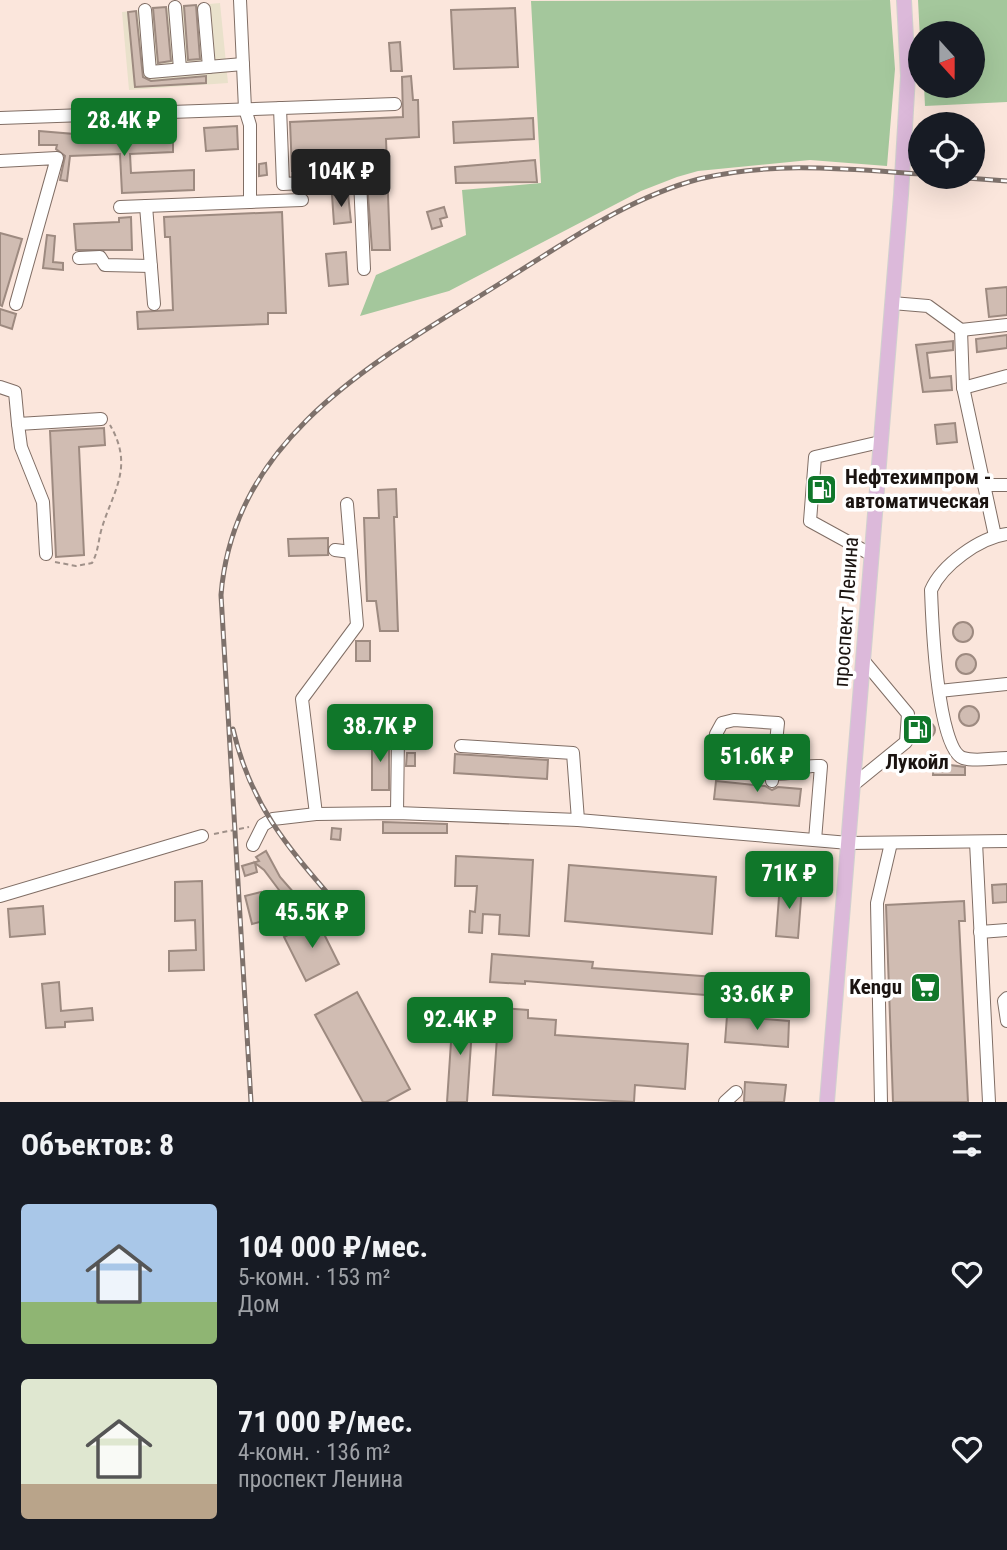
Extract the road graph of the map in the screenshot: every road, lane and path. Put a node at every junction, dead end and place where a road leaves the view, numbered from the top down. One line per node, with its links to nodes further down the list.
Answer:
1 (240, 0): 6 (street)
2 (904, 0): 21 (main road, проспект Ленина)
3 (175, 7): 8 (street)
4 (204, 9): 7 (street)
5 (145, 10): 8 (street)
6 (243, 64): 7 (street); 11 (street)
7 (209, 67): 8 (street)
8 (180, 69)
9 (396, 104): 10 (street)
10 (280, 108): 11 (street); 20 (street)
11 (245, 109): 12 (street); 15 (street)
12 (0, 118)
13 (0, 161): 22 (street)
14 (302, 200): 15 (street)
15 (250, 202): 16 (street)
16 (146, 206): 17 (street); 19 (street)
17 (120, 207)
18 (79, 258): 19 (street)
19 (151, 266): 23 (street)
20 (364, 269)
21 (892, 303): 25 (street); 31 (main road, проспект Ленина)
22 (16, 304)
23 (154, 304)
24 (1007, 325): 25 (street)
25 (961, 330): 28 (street)
26 (1007, 376): 28 (street)
27 (0, 387): 30 (street)
28 (963, 388): 32 (street)
29 (101, 419): 30 (street); 38 (path)
30 (18, 424): 38 (street)
31 (880, 442): 39 (main road, проспект Ленина); 39 (street)
32 (984, 485): 33 (street); 35 (street)
33 (1007, 485)
34 (347, 504): 37 (street)
35 (1001, 535): 42 (street)
36 (335, 550): 37 (street)
37 (351, 552): 49 (street)
38 (46, 554)
39 (872, 555): 40 (main road, проспект Ленина)
40 (863, 660): 47 (main road, проспект Ленина); 47 (street)
41 (1007, 684): 42 (street)
42 (939, 691): 45 (street)
43 (398, 735): 48 (street)
44 (461, 746): 50 (street)
45 (1007, 758)
46 (773, 776): 46 (street); 53 (street)
47 (853, 785): 56 (main road, проспект Ленина)
48 (397, 813): 49 (street); 50 (street)
49 (316, 814): 51 (street)
50 (578, 820): 53 (street)
51 (263, 825): 52 (path); 58 (street)
52 (202, 836): 59 (street)
53 (815, 840): 56 (street)
54 (1007, 841): 55 (street)
55 (976, 842): 57 (street); 61 (street)
56 (849, 843): 57 (street); 66 (main road, проспект Ленина)
57 (891, 843): 67 (street)
58 (253, 845)
59 (0, 897)
60 (1007, 930): 61 (street)
61 (981, 932): 68 (street)
62 (1007, 998): 63 (street)
63 (1007, 1021)
64 (736, 1092): 65 (street)
65 (725, 1102)
66 (827, 1102)
67 (881, 1102)
68 (989, 1102)

